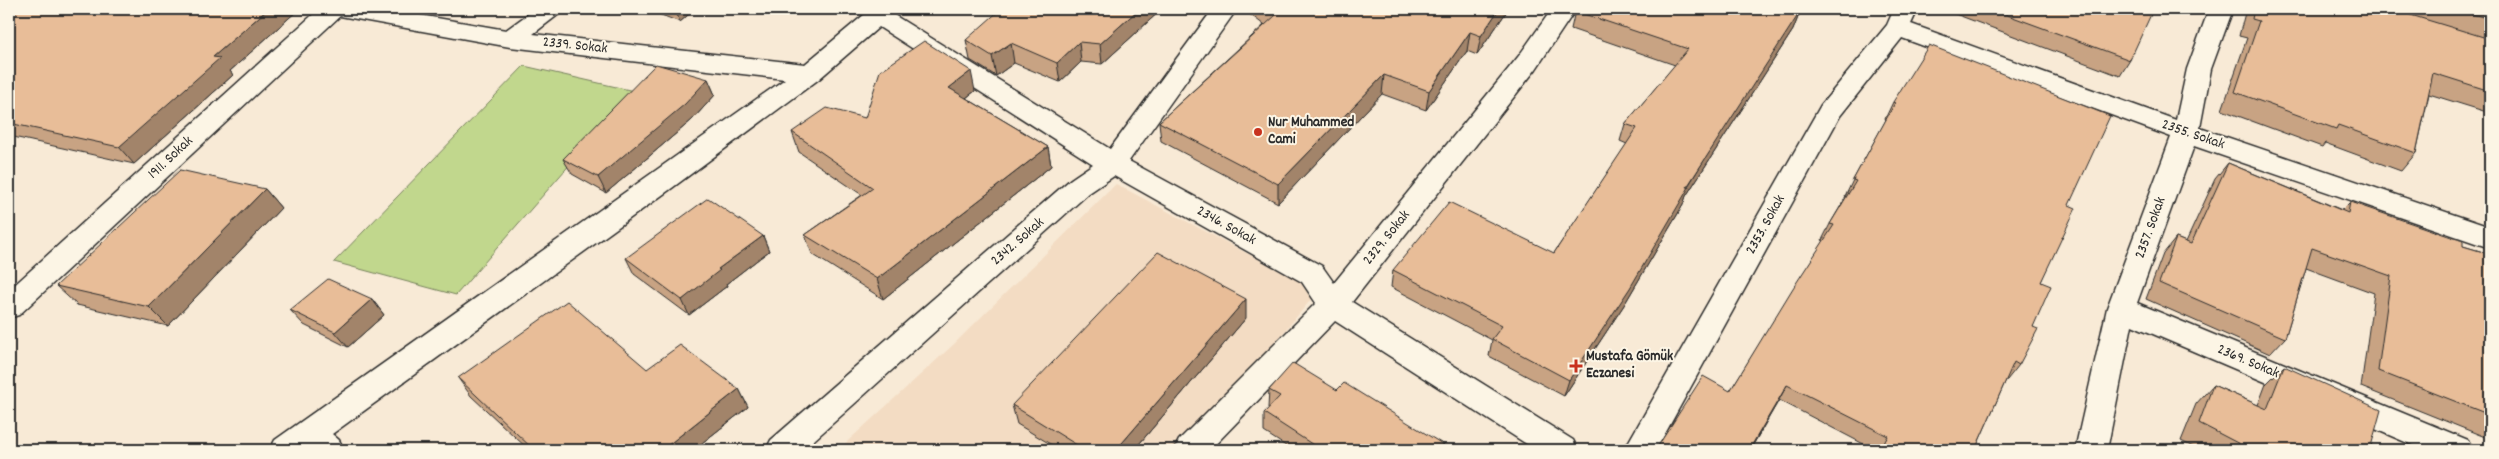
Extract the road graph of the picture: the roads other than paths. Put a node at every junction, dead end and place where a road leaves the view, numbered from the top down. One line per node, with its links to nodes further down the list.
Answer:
1 (333, 9): 15 (street, 1911. Sokak)
2 (342, 9): 9 (street, 2339. Sokak)
3 (551, 9): 9 (street)
4 (1225, 9): 12 (street, 2342. Sokak)
5 (1564, 9): 14 (street, 2329. Sokak)
6 (2221, 9): 11 (street, 2357. Sokak)
7 (882, 12): 10 (street); 12 (street, 2346. Sokak)
8 (1902, 18): 11 (street, 2355. Sokak); 21 (street, 2353. Sokak)
9 (510, 39): 10 (street, 2339. Sokak)
10 (810, 73): 17 (street)
11 (2186, 133): 13 (street, 2355. Sokak); 16 (street, 2357. Sokak)
12 (1113, 164): 14 (street, 2346. Sokak); 18 (street, 2342. Sokak)
13 (2490, 238)
14 (1333, 304): 19 (street, 2329. Sokak); 20 (street, 2346. Sokak)
15 (9, 307)
16 (2121, 308): 22 (street, 2357. Sokak); 23 (street, 2369. Sokak)
17 (308, 445)
18 (782, 450)
19 (1190, 450)
20 (1562, 450)
21 (1640, 450)
22 (2091, 450)
23 (2457, 450)

